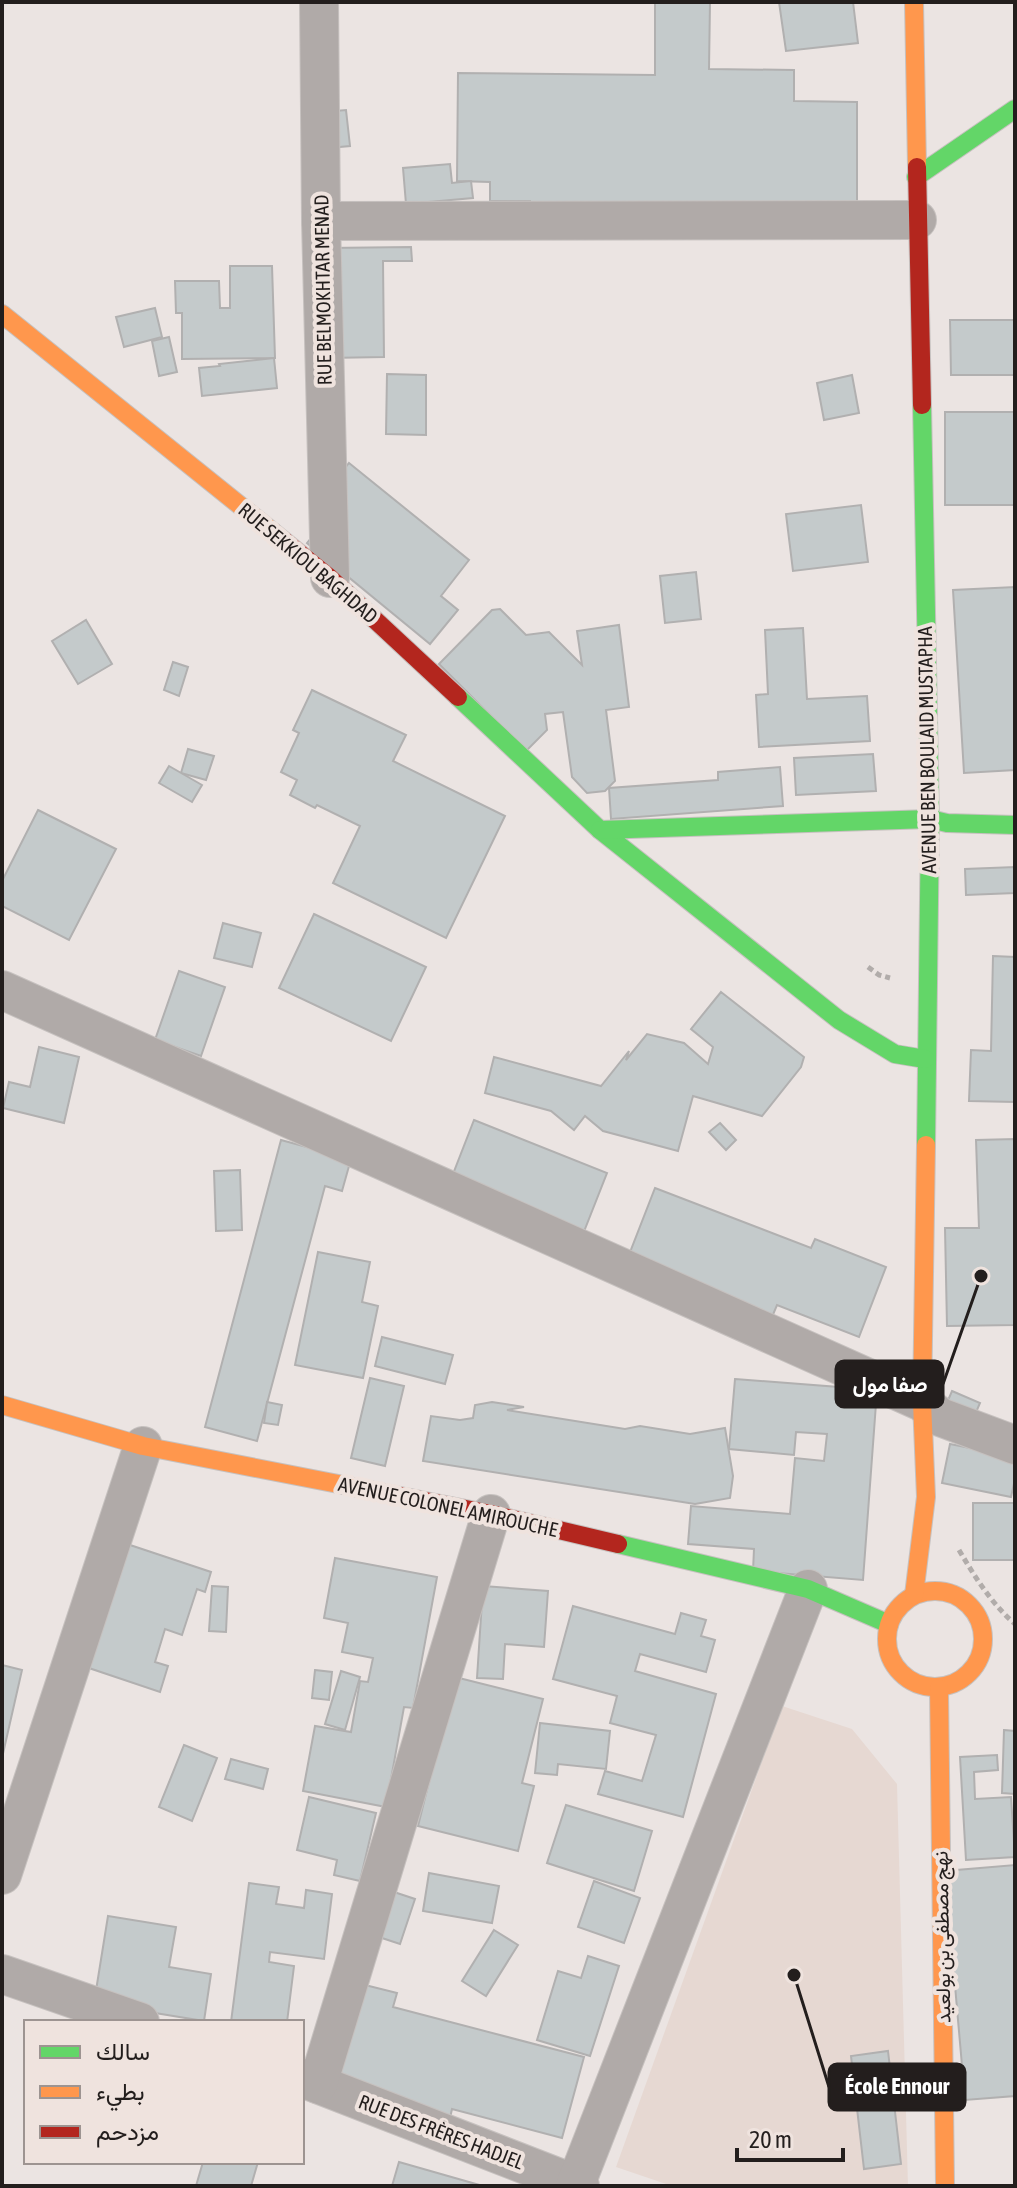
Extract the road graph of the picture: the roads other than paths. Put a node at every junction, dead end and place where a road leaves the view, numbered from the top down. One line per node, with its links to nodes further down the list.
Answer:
1 (319, 2): 6 (street, RUE BELMOKHTAR MENAD)
2 (914, 2): 4 (main road, AVENUE BEN BOULAID MUSTAPHA)
3 (1015, 109): 4 (main road)
4 (916, 177): 5 (main road, AVENUE BEN BOULAID MUSTAPHA)
5 (917, 220): 6 (street); 9 (main road, AVENUE BEN BOULAID MUSTAPHA)
6 (321, 221): 8 (street, RUE BELMOKHTAR MENAD)
7 (2, 314): 8 (main road, RUE SEKKIOU BAGHDAD)
8 (330, 578): 11 (main road, RUE SEKKIOU BAGHDAD)
9 (930, 819): 10 (main road); 11 (main road); 13 (main road, AVENUE BEN BOULAID MUSTAPHA)
10 (1015, 825)
11 (600, 830): 13 (main road, RUE SEKKIOU BAGHDAD)
12 (2, 990): 14 (street)
13 (925, 1059): 14 (main road, AVENUE BEN BOULAID MUSTAPHA)
14 (922, 1402): 16 (street); 18 (main road, AVENUE BEN BOULAID MUSTAPHA)
15 (2, 1405): 17 (main road, AVENUE COLONEL AMIROUCHE)
16 (1015, 1445)
17 (143, 1446): 19 (main road, AVENUE COLONEL AMIROUCHE); 29 (street)
18 (926, 1497): 20 (main road); 23 (main road)
19 (491, 1514): 22 (main road, AVENUE COLONEL AMIROUCHE); 32 (street)
20 (940, 1540)
21 (950, 1568): 24 (main road)
22 (808, 1589): 25 (main road, AVENUE COLONEL AMIROUCHE); 33 (street)
23 (914, 1595): 24 (main road); 25 (main road)
24 (959, 1596): 26 (main road)
25 (889, 1624): 28 (main road)
26 (983, 1648): 27 (main road); 28 (main road)
27 (1004, 1653)
28 (939, 1688): 34 (main road, نهج مصطفى بن بولعيد)
29 (2, 1875)
30 (2, 1974): 31 (street)
31 (134, 2020)
32 (310, 2081): 33 (street, RUE DES FRÈRES HADJEL)
33 (577, 2185)
34 (945, 2186)

